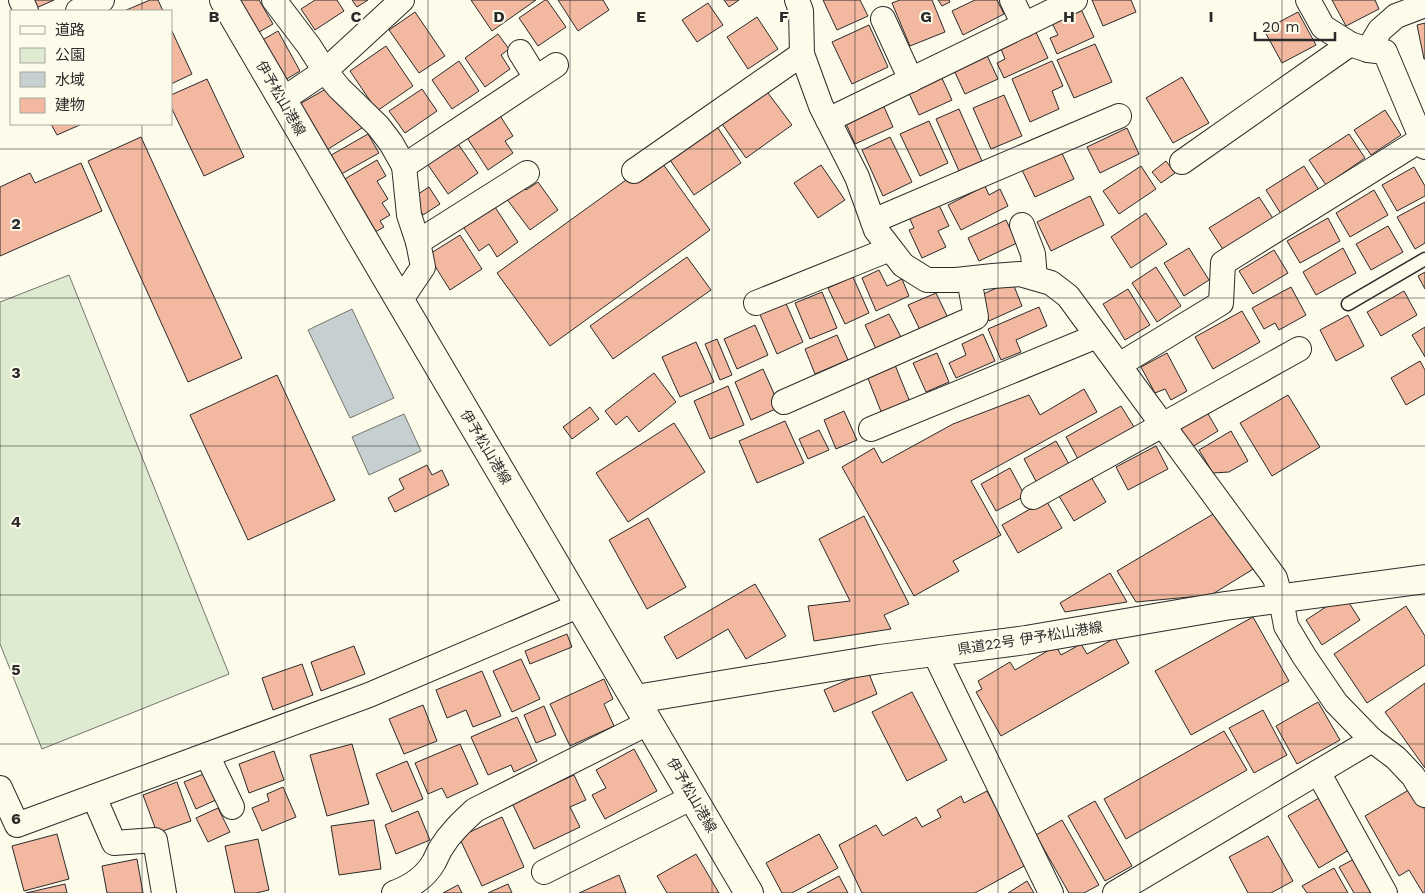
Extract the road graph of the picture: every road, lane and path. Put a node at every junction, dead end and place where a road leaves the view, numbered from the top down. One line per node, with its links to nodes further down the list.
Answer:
1 (102, 0): 10 (street)
2 (224, 0): 20 (main road, 伊予松山港線)
3 (274, 0): 17 (street)
4 (402, 0): 17 (street)
5 (797, 0): 15 (street)
6 (1012, 0): 12 (street)
7 (1075, 0): 12 (street)
8 (1308, 0): 13 (street)
9 (1425, 5): 13 (street)
10 (80, 10)
11 (882, 19): 19 (street)
12 (1024, 25): 19 (street)
13 (1359, 47): 23 (street); 24 (street)
14 (520, 52): 18 (street)
15 (802, 54): 22 (street); 26 (street)
16 (556, 65): 18 (street)
17 (325, 71): 20 (street); 25 (street)
18 (536, 78): 25 (street)
19 (911, 80): 22 (street)
20 (282, 100): 35 (main road, 伊予松山港線)
21 (1119, 116): 28 (street)
22 (828, 120): 28 (street)
23 (1423, 143): 40 (street)
24 (1182, 162)
25 (404, 166): 30 (street)
26 (634, 171)
27 (527, 173): 30 (street)
28 (872, 220): 31 (street)
29 (1022, 225): 33 (street)
30 (418, 242): 35 (street)
31 (890, 249): 34 (street); 36 (street)
32 (1425, 259): 37 (lane)
33 (1034, 278): 34 (street); 38 (street)
34 (969, 279): 41 (street)
35 (400, 301): 47 (main road, 伊予松山港線)
36 (756, 303)
37 (1348, 304)
38 (1097, 336): 40 (street); 43 (street)
39 (1299, 349): 42 (street)
40 (1119, 365): 42 (street)
41 (793, 390)
42 (1163, 425): 44 (street); 46 (street)
43 (871, 429)
44 (1033, 497)
45 (1425, 579): 46 (main road, 県道22号 伊予松山港線)
46 (1280, 598): 48 (main road, 県道22号 伊予松山港線); 51 (street)
47 (580, 605): 49 (main road, 伊予松山港線); 52 (street)
48 (934, 652): 49 (main road, 県道22号 伊予松山港線); 63 (street)
49 (636, 699): 50 (main road, 伊予松山港線)
50 (650, 722): 57 (main road, 伊予松山港線); 60 (street)
51 (1372, 740): 53 (street); 55 (street)
52 (207, 755): 56 (street); 58 (street)
53 (1318, 772): 64 (street); 65 (street)
54 (0, 788): 56 (street)
55 (1425, 795)
56 (94, 796): 61 (street)
57 (693, 797): 59 (street); 62 (main road, 伊予松山港線)
58 (232, 807)
59 (544, 872)
60 (404, 891)
61 (164, 893)
62 (749, 893)
63 (1051, 893)
64 (1115, 893)
65 (1385, 893)

